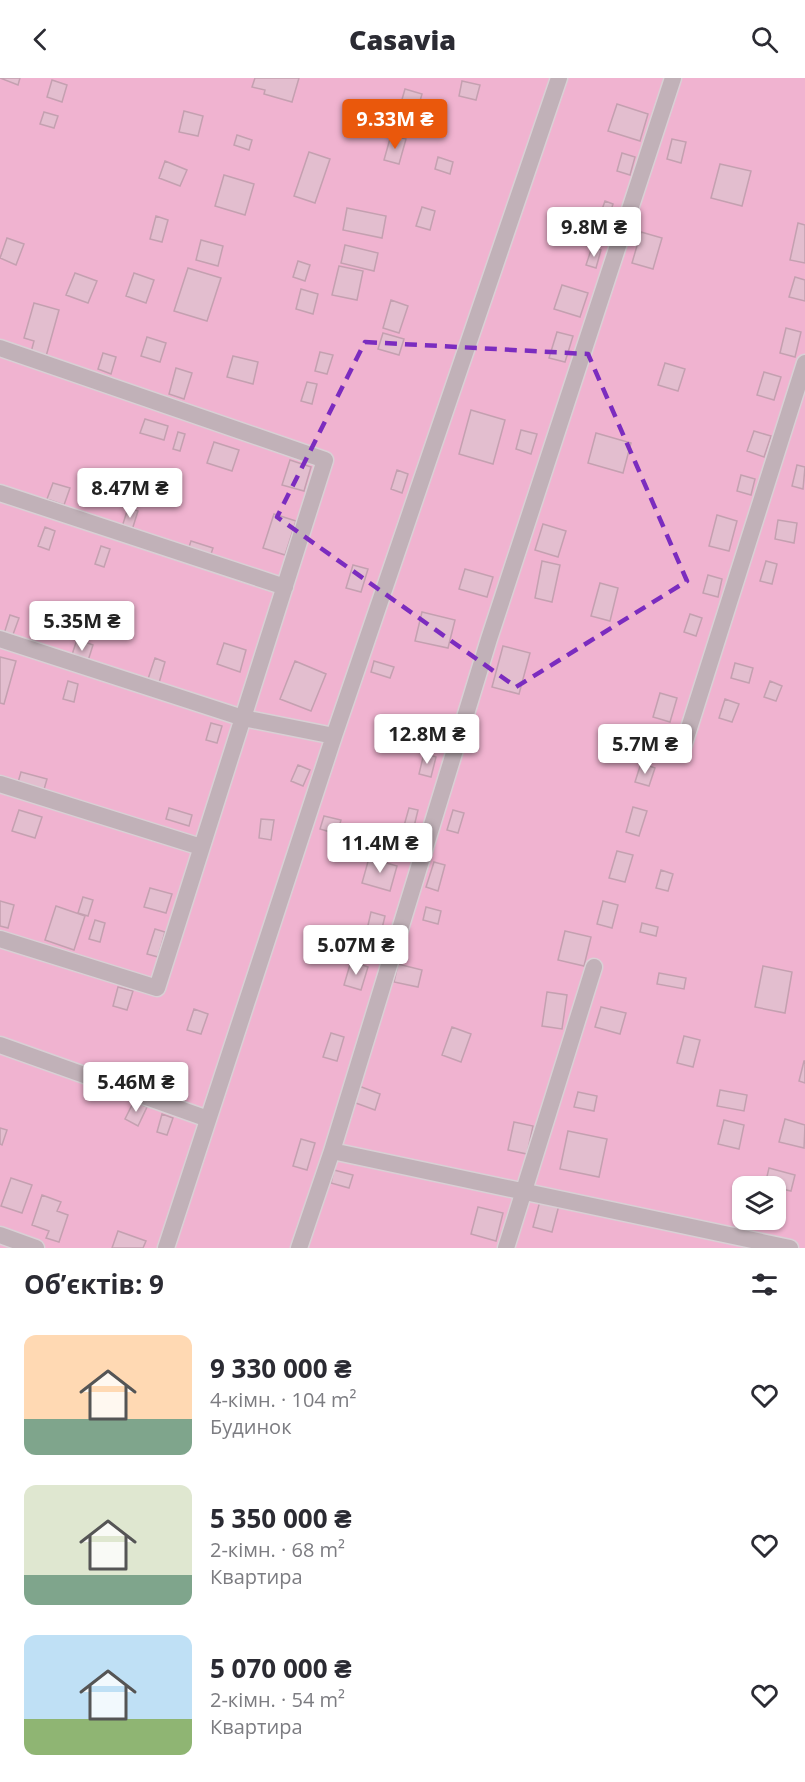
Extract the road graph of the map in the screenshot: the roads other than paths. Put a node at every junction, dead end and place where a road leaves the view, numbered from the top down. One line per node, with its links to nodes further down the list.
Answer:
1 (559, 78): 9 (street)
2 (672, 78): 17 (street)
3 (0, 348): 6 (street)
4 (805, 363): 10 (street)
5 (0, 493): 6 (street)
6 (285, 587): 8 (street)
7 (0, 639): 8 (street)
8 (243, 718): 9 (street); 12 (street)
9 (334, 736): 16 (street)
10 (683, 747)
11 (0, 784): 12 (street)
12 (201, 847): 13 (street)
13 (0, 939)
14 (594, 967): 18 (street)
15 (0, 1045): 16 (street)
16 (208, 1119): 21 (street)
17 (332, 1150): 18 (street); 22 (street)
18 (523, 1191): 23 (street); 24 (street)
19 (0, 1235): 20 (street)
20 (36, 1248)
21 (166, 1248)
22 (298, 1248)
23 (506, 1248)
24 (790, 1248)

